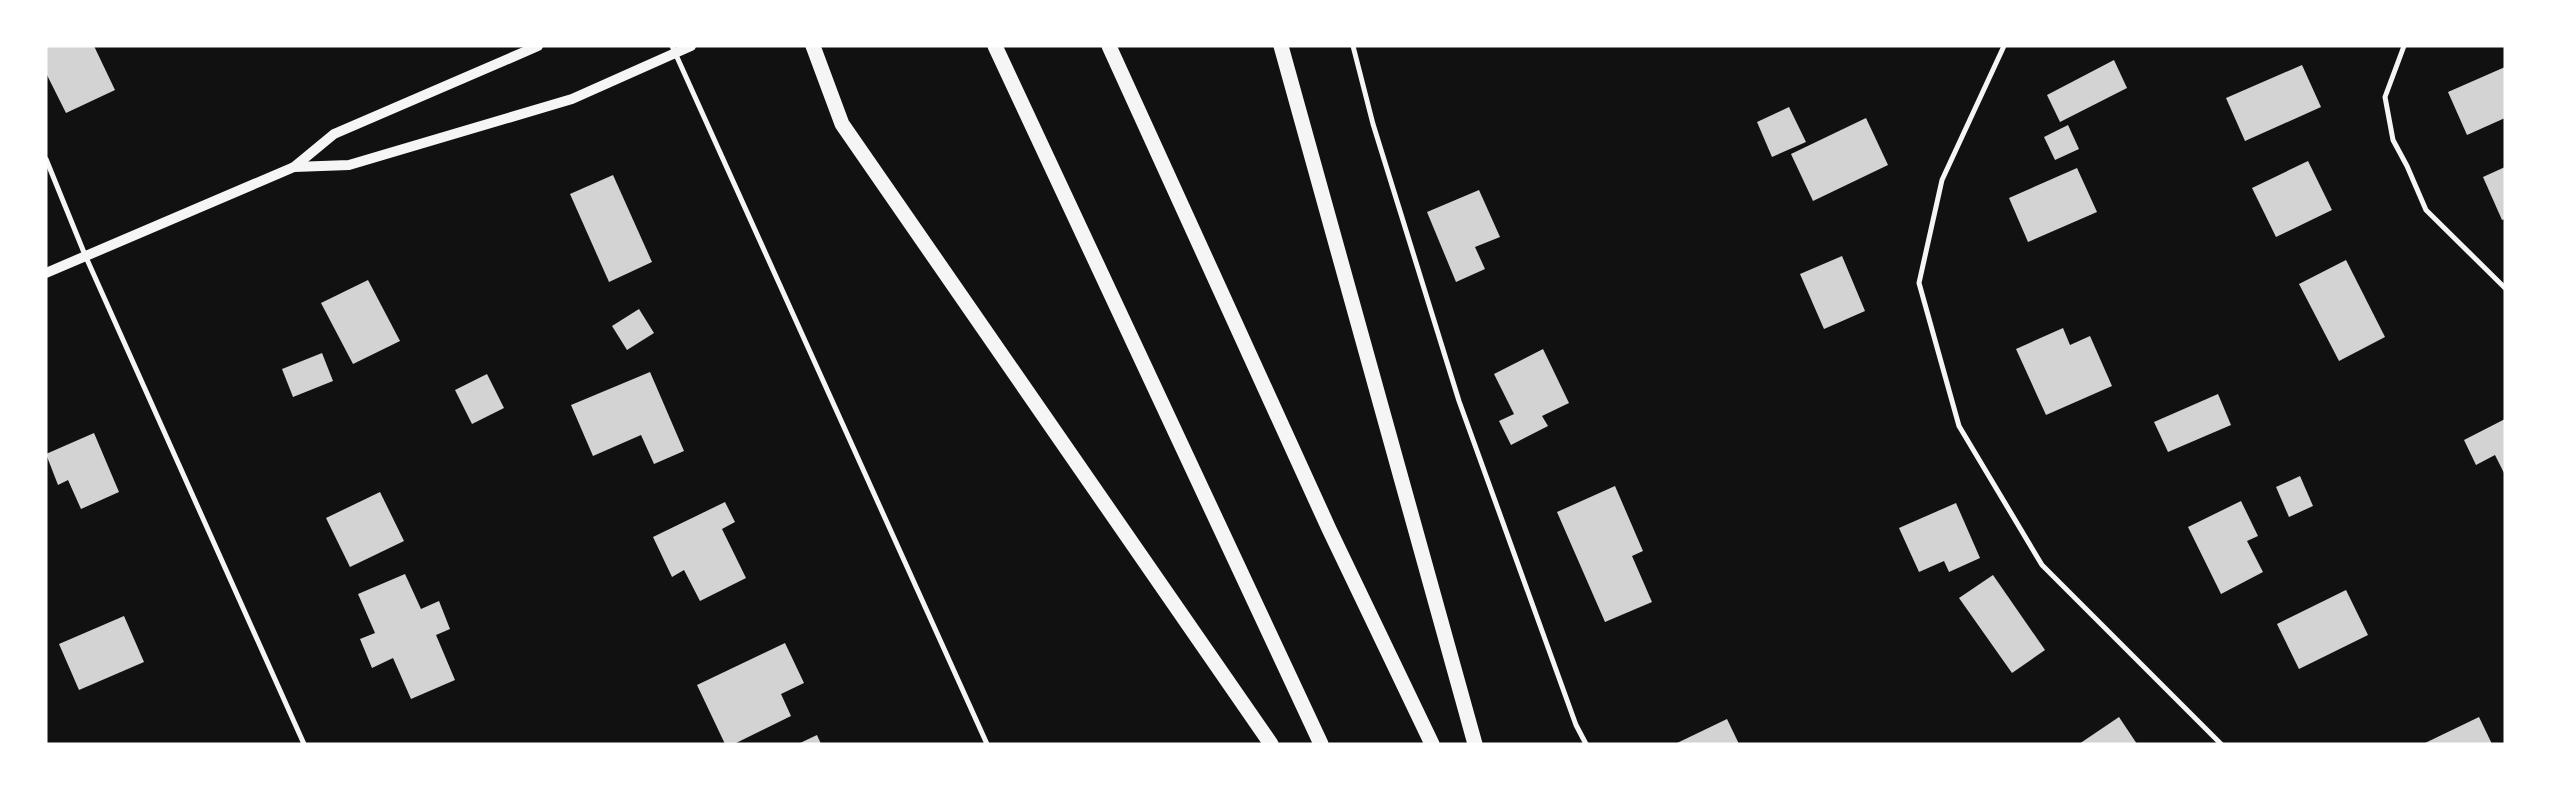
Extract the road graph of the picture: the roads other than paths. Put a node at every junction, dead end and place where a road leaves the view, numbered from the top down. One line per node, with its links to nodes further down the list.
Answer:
1 (538, 46): 12 (main road)
2 (691, 46): 10 (main road)
3 (813, 46): 18 (highway)
4 (995, 46): 19 (highway)
5 (1109, 46): 20 (highway)
6 (1281, 46): 21 (highway)
7 (1353, 46): 22 (street)
8 (2004, 46): 23 (street)
9 (2404, 46): 15 (street)
10 (674, 50): 12 (main road); 17 (street)
11 (46, 160): 13 (street)
12 (294, 167): 13 (main road)
13 (85, 254): 14 (main road); 16 (street)
14 (46, 273)
15 (2505, 288)
16 (304, 744)
17 (987, 744)
18 (1271, 744)
19 (1321, 744)
20 (1432, 744)
21 (1475, 744)
22 (1586, 744)
23 (2221, 744)

